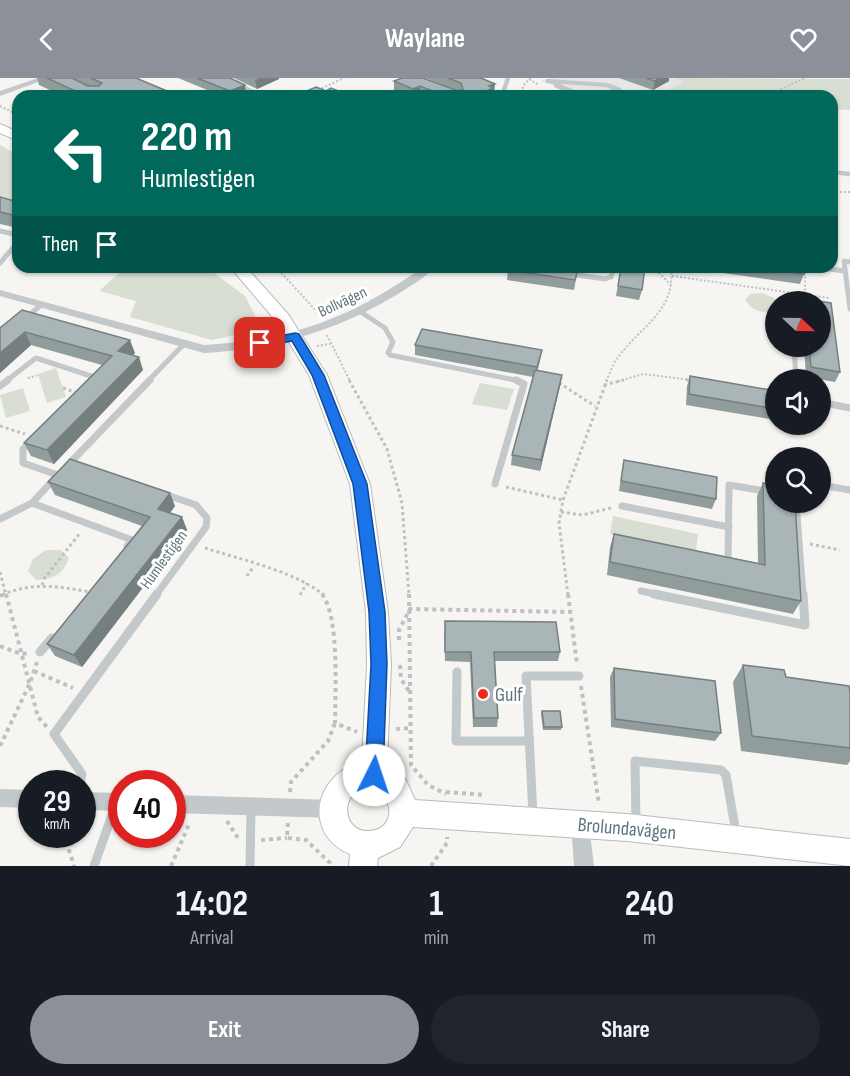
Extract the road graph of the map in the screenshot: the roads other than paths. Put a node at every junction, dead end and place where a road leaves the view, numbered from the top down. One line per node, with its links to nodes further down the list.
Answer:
1 (45, 78): 7 (street)
2 (223, 78): 4 (street)
3 (545, 79): 5 (street); 6 (street)
4 (249, 90)
5 (570, 90)
6 (618, 90)
7 (0, 94)
8 (12, 249): 10 (lane)
9 (850, 262): 12 (lane)
10 (0, 263)
11 (838, 270): 12 (lane)
12 (845, 271): 19 (lane)
13 (244, 273): 22 (street)
14 (422, 273): 20 (street, Bollvägen)
15 (567, 273): 16 (lane)
16 (613, 273)
17 (0, 293): 18 (street)
18 (41, 305): 21 (lane); 23 (street)
19 (850, 309)
20 (362, 312): 22 (street, Bollvägen); 32 (lane)
21 (25, 319)
22 (295, 337): 23 (street); 51 (street)
23 (184, 345): 29 (lane)
24 (0, 386): 25 (lane)
25 (82, 394)
26 (831, 404): 27 (lane)
27 (850, 408)
28 (35, 438): 31 (lane)
29 (71, 462): 30 (lane); 31 (lane)
30 (82, 466)
31 (58, 475): 37 (lane)
32 (495, 484)
33 (831, 487): 34 (lane)
34 (850, 490)
35 (154, 491): 50 (lane, Humlestigen)
36 (765, 491): 41 (lane)
37 (32, 503): 40 (lane); 42 (lane)
38 (622, 506): 41 (lane)
39 (797, 513): 44 (lane)
40 (0, 519)
41 (729, 527): 43 (lane)
42 (118, 557)
43 (718, 563)
44 (641, 591)
45 (54, 635): 46 (lane)
46 (40, 652)
47 (457, 672): 49 (lane)
48 (579, 676): 49 (lane)
49 (529, 741): 58 (lane)
50 (79, 770)
51 (374, 775): 55 (street); 57 (street)
52 (0, 798): 53 (street)
53 (18, 799)
54 (251, 807): 55 (street); 56 (street); 66 (lane)
55 (333, 809): 64 (street)
56 (186, 810)
57 (403, 813): 58 (street, Brolundavägen); 64 (street)
58 (533, 819): 59 (street, Brolundavägen)
59 (591, 825): 60 (street, Brolundavägen); 67 (street)
60 (637, 828): 62 (street, Brolundavägen); 62 (lane)
61 (108, 830): 65 (lane)
62 (737, 839): 63 (street, Brolundavägen)
63 (850, 853)
64 (364, 856)
65 (94, 866)
66 (250, 866)
67 (584, 866)

